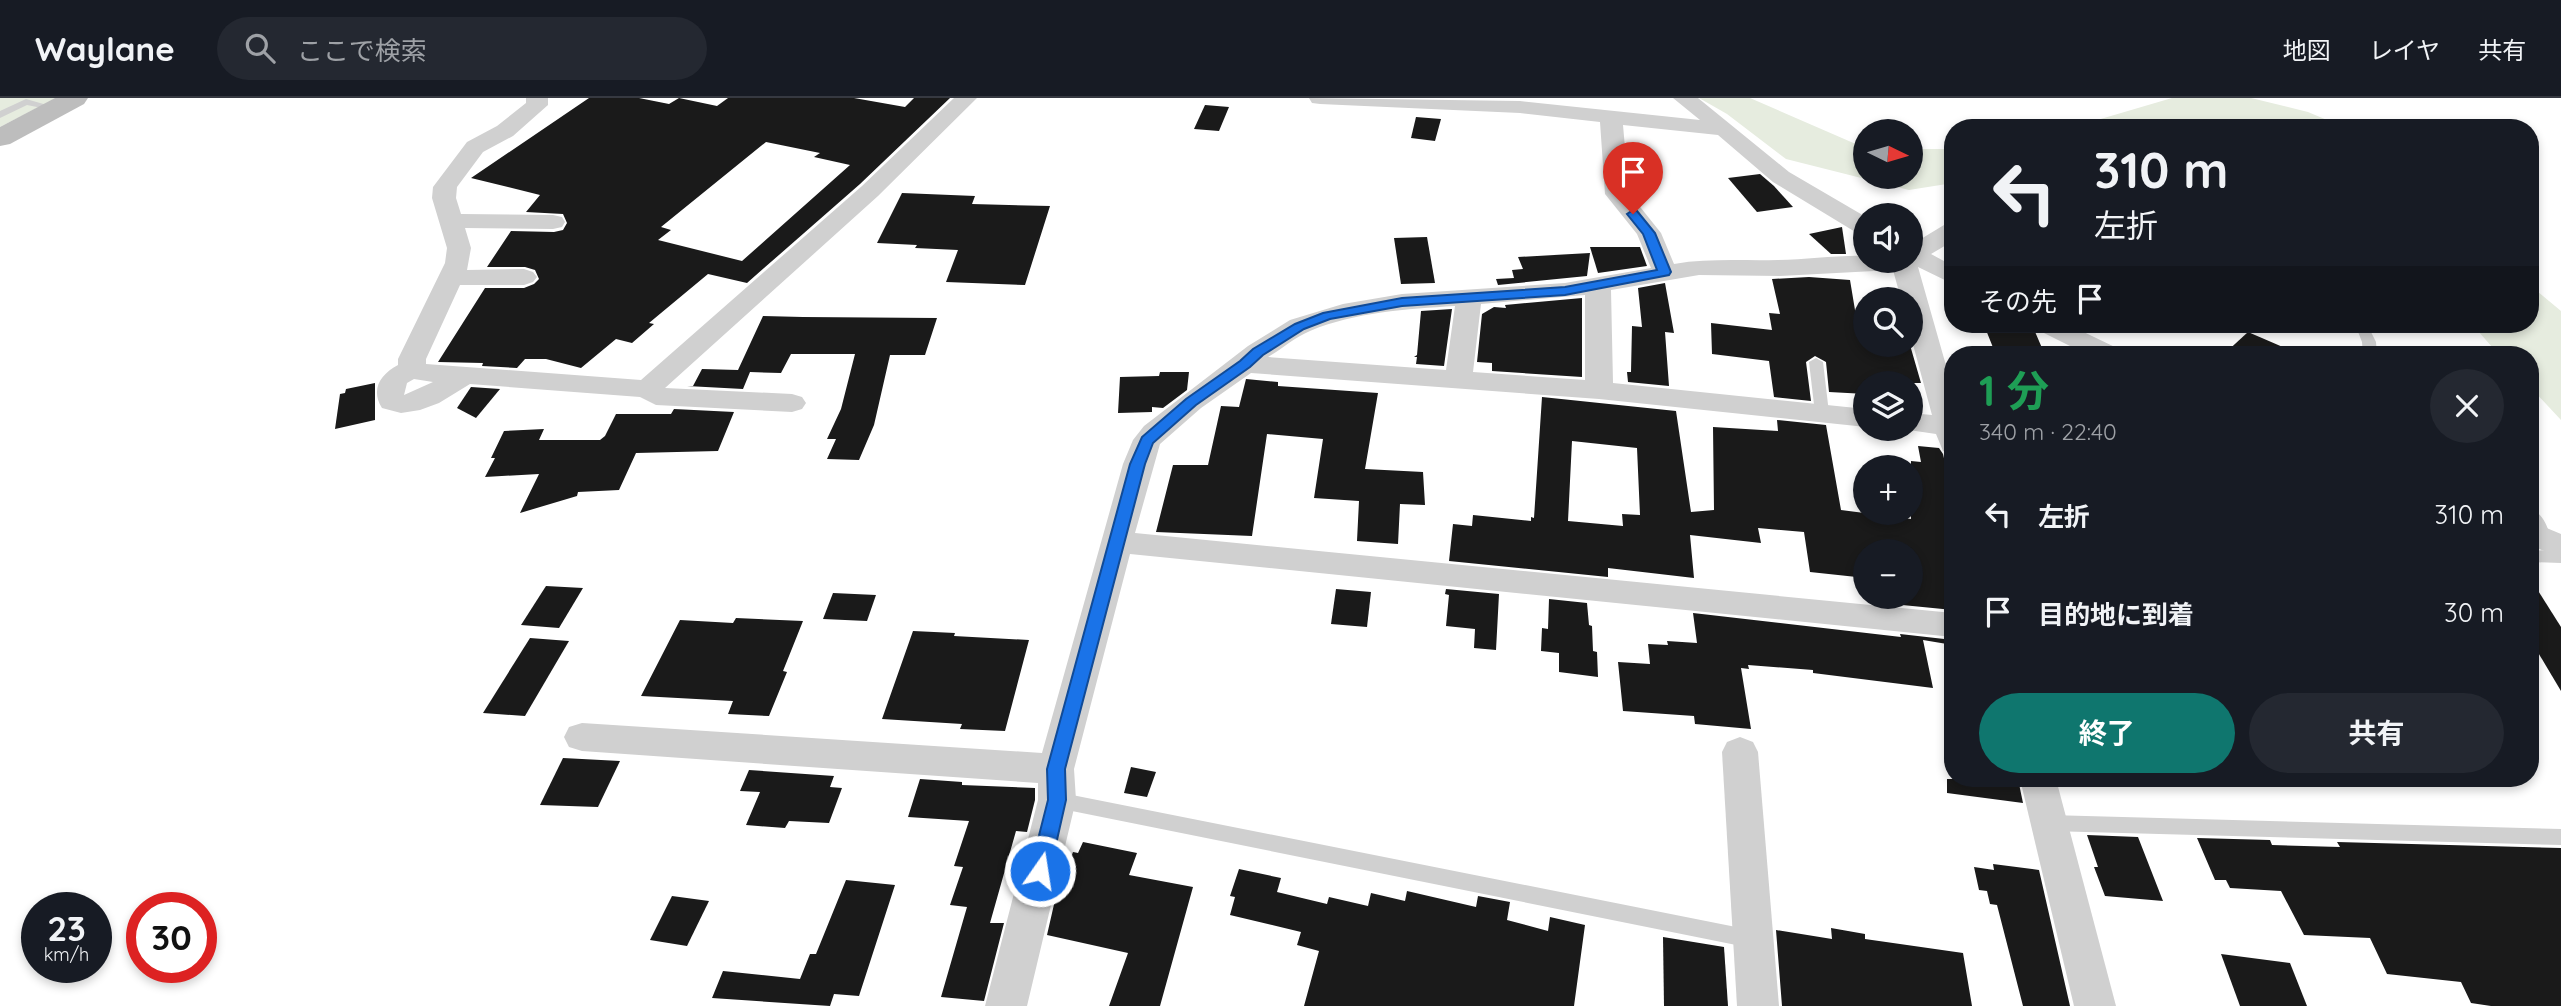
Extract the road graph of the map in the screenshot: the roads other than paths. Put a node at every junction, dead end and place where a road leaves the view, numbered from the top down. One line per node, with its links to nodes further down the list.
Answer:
1 (75, 98): 10 (street)
2 (537, 98): 12 (street)
3 (966, 98): 32 (street)
4 (1320, 98): 8 (street)
5 (1684, 98): 9 (street)
6 (42, 105): 7 (lane)
7 (0, 115)
8 (1611, 117): 9 (street); 18 (street)
9 (1724, 129): 11 (street)
10 (0, 138)
11 (1853, 220)
12 (451, 221): 13 (street); 22 (street)
13 (553, 222)
14 (1944, 235): 15 (street)
15 (1923, 248)
16 (1853, 263): 18 (street)
17 (1923, 263): 19 (street)
18 (1665, 272): 23 (street)
19 (1944, 272)
20 (1907, 273): 35 (street)
21 (524, 277): 22 (street)
22 (450, 278): 29 (street)
23 (1598, 286): 24 (street); 33 (street)
24 (1469, 297): 28 (street); 31 (street)
25 (2065, 333): 26 (street)
26 (2091, 346)
27 (1816, 362): 36 (lane)
28 (1245, 364): 31 (street); 40 (street)
29 (412, 369): 30 (street); 30 (street)
30 (464, 374): 32 (street)
31 (1458, 380): 33 (street)
32 (647, 389): 34 (street)
33 (1599, 390): 36 (street)
34 (792, 402)
35 (1944, 409)
36 (1822, 413): 37 (street)
37 (1853, 417)
38 (1923, 426): 39 (street)
39 (1944, 433)
40 (1118, 542): 41 (street); 44 (street)
41 (1944, 624)
42 (582, 737): 44 (street)
43 (1740, 751): 48 (street)
44 (1057, 785): 48 (lane); 49 (street)
45 (2040, 787): 46 (street)
46 (2049, 823): 47 (lane); 51 (street)
47 (2561, 837)
48 (1751, 939): 50 (street)
49 (1006, 1006)
50 (1758, 1006)
51 (2095, 1006)

